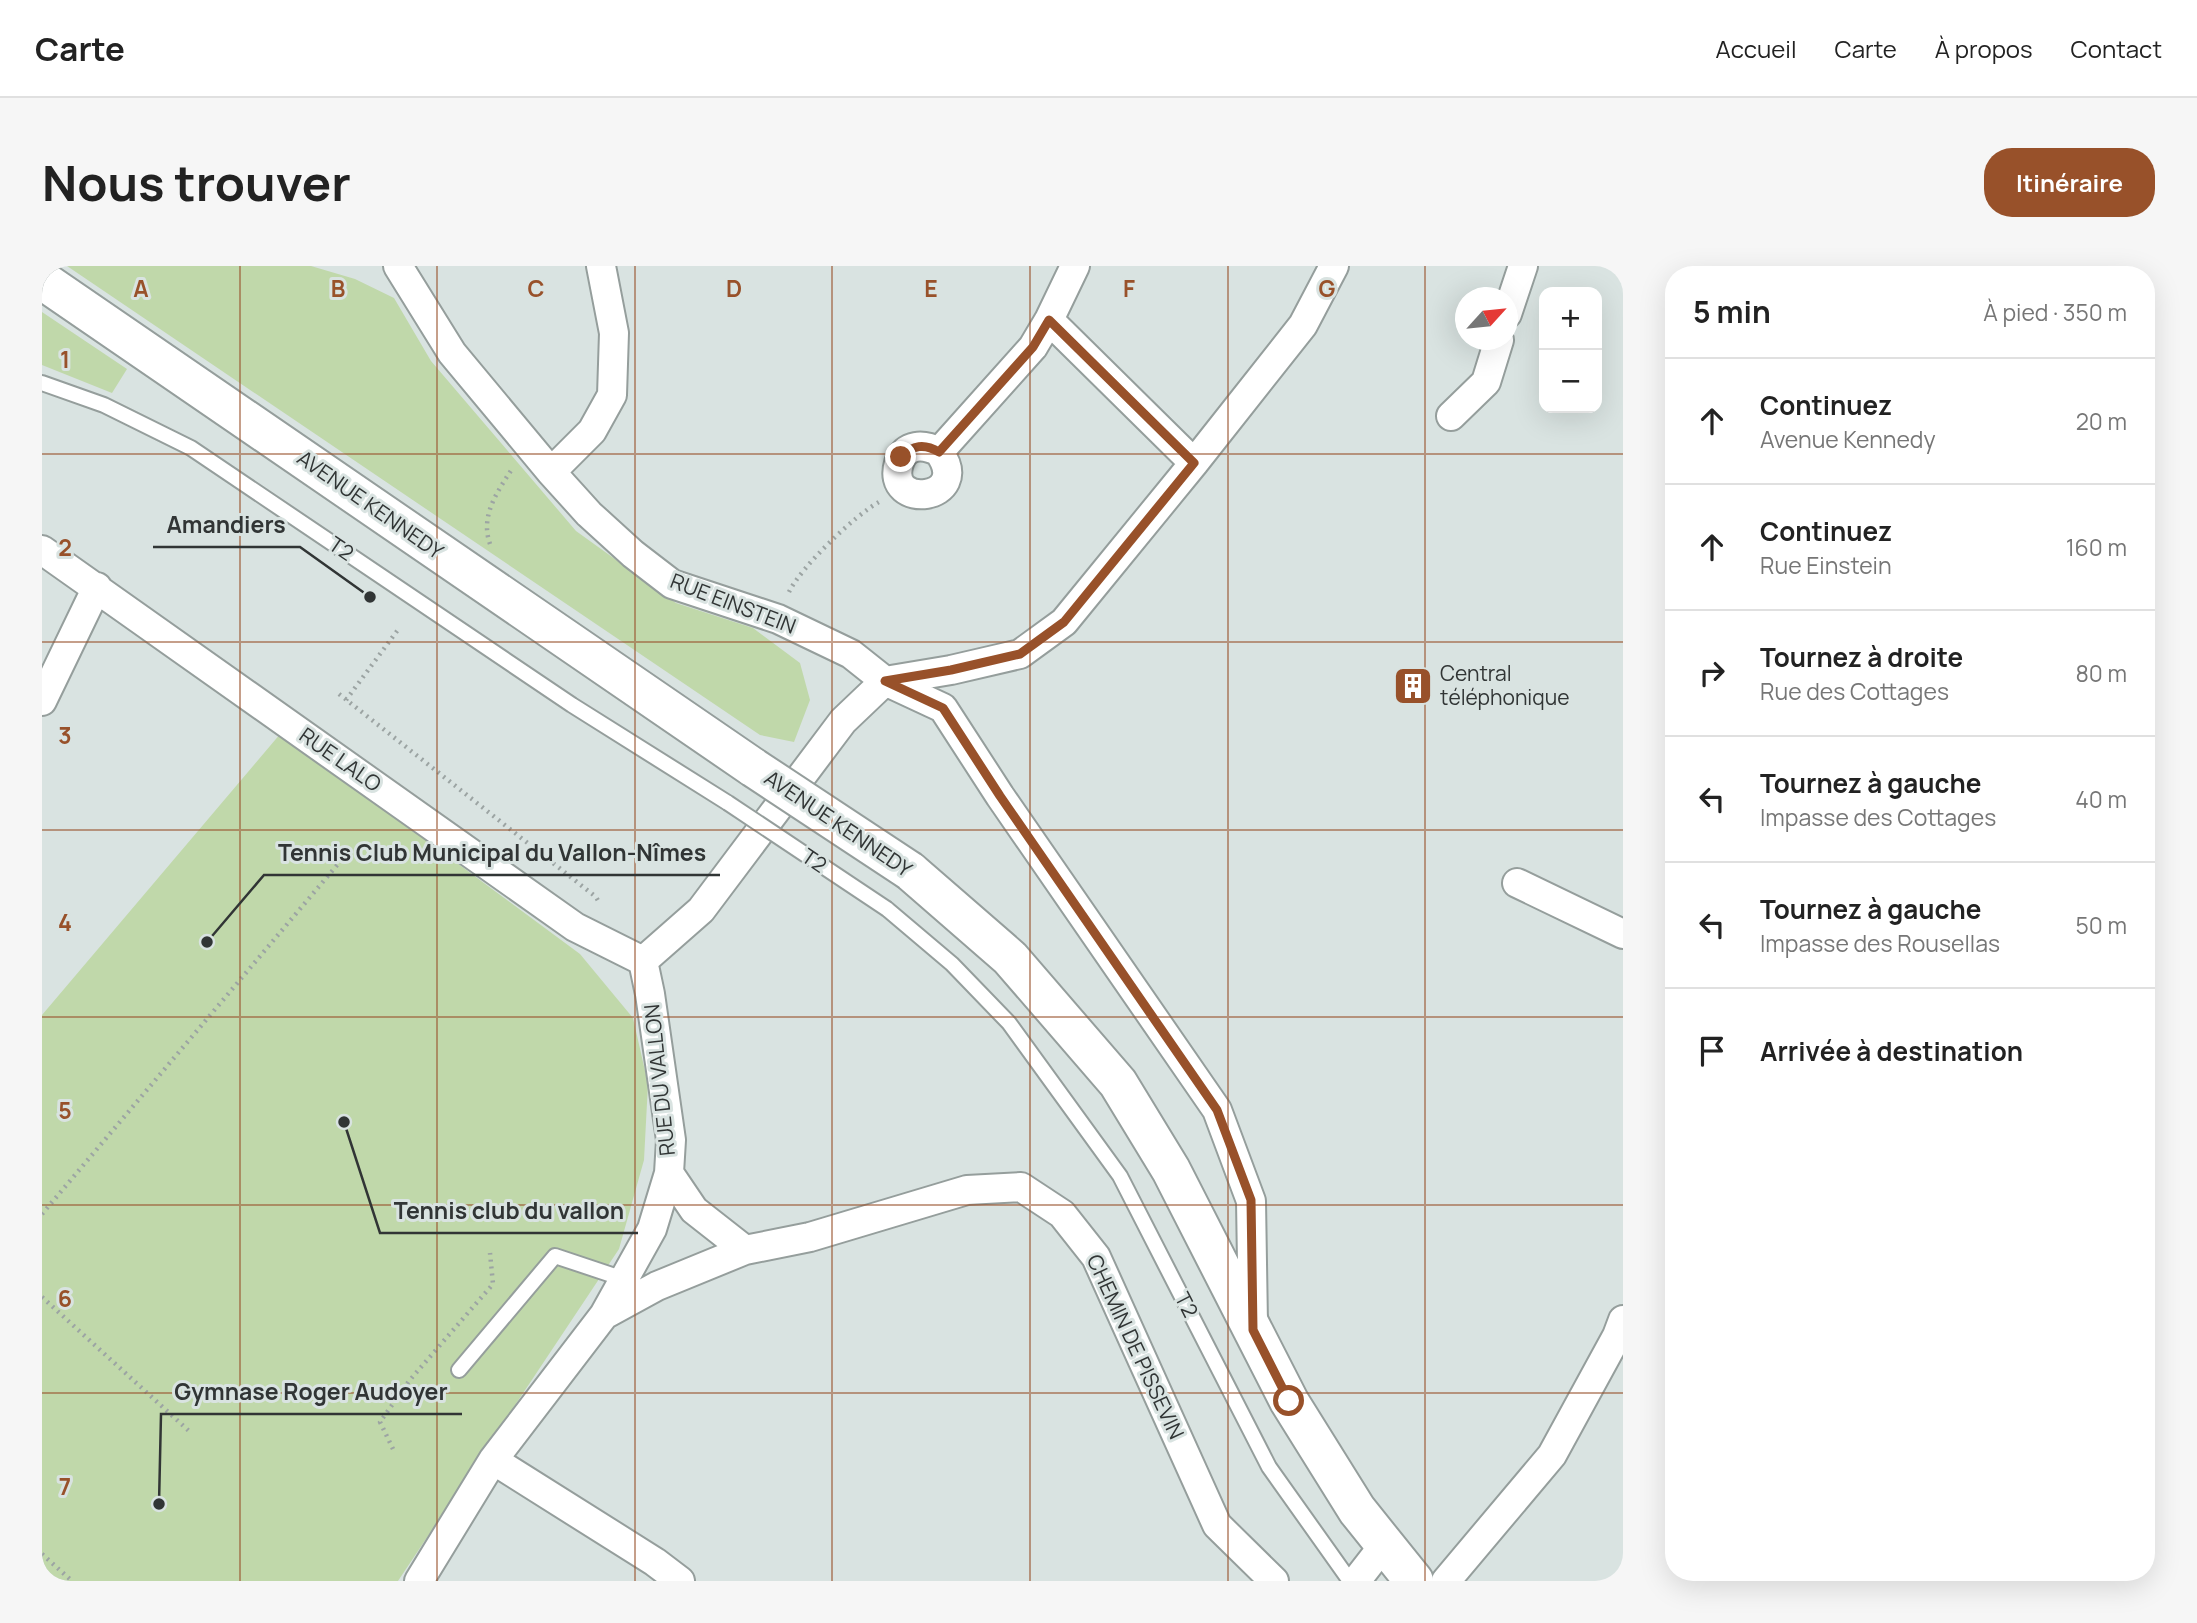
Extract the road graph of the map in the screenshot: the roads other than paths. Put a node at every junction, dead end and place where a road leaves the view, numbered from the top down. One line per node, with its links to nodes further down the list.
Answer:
1 (398, 266): 13 (street, RUE EINSTEIN)
2 (601, 266): 13 (street)
3 (1074, 266): 8 (street)
4 (1334, 266): 12 (street)
5 (1523, 266): 7 (street)
6 (42, 280): 27 (main road, AVENUE KENNEDY, bridge)
7 (1516, 287)
8 (1049, 320): 12 (street); 14 (street)
9 (1496, 350): 11 (street)
10 (42, 383): 34 (lane, T2, bridge)
11 (1451, 415)
12 (1194, 463): 17 (street)
13 (551, 472): 17 (street, RUE EINSTEIN)
14 (905, 489)
15 (45, 556): 16 (street, RUE LALO)
16 (97, 587): 18 (street); 21 (street, RUE LALO)
17 (885, 681): 21 (street); 27 (street, RUE EINSTEIN)
18 (42, 701)
19 (1517, 883): 20 (street)
20 (1623, 933)
21 (643, 961): 22 (street, RUE DU VALLON)
22 (669, 1173): 23 (street); 24 (street, RUE DU VALLON)
23 (744, 1250): 25 (street, CHEMIN DE PISSEVIN); 33 (street, CHEMIN DE PISSEVIN)
24 (624, 1279): 25 (street, RUE DU VALLON); 28 (lane)
25 (604, 1315): 29 (street, RUE DU VALLON)
26 (1623, 1320): 37 (street)
27 (1253, 1330): 30 (main road, AVENUE KENNEDY)
28 (459, 1370)
29 (493, 1460): 31 (street, RUE DU VALLON); 32 (street)
30 (1384, 1545): 35 (street); 36 (main road, AVENUE KENNEDY)
31 (419, 1581)
32 (680, 1581)
33 (1275, 1581)
34 (1350, 1581)
35 (1356, 1581)
36 (1414, 1581)
37 (1446, 1581)

